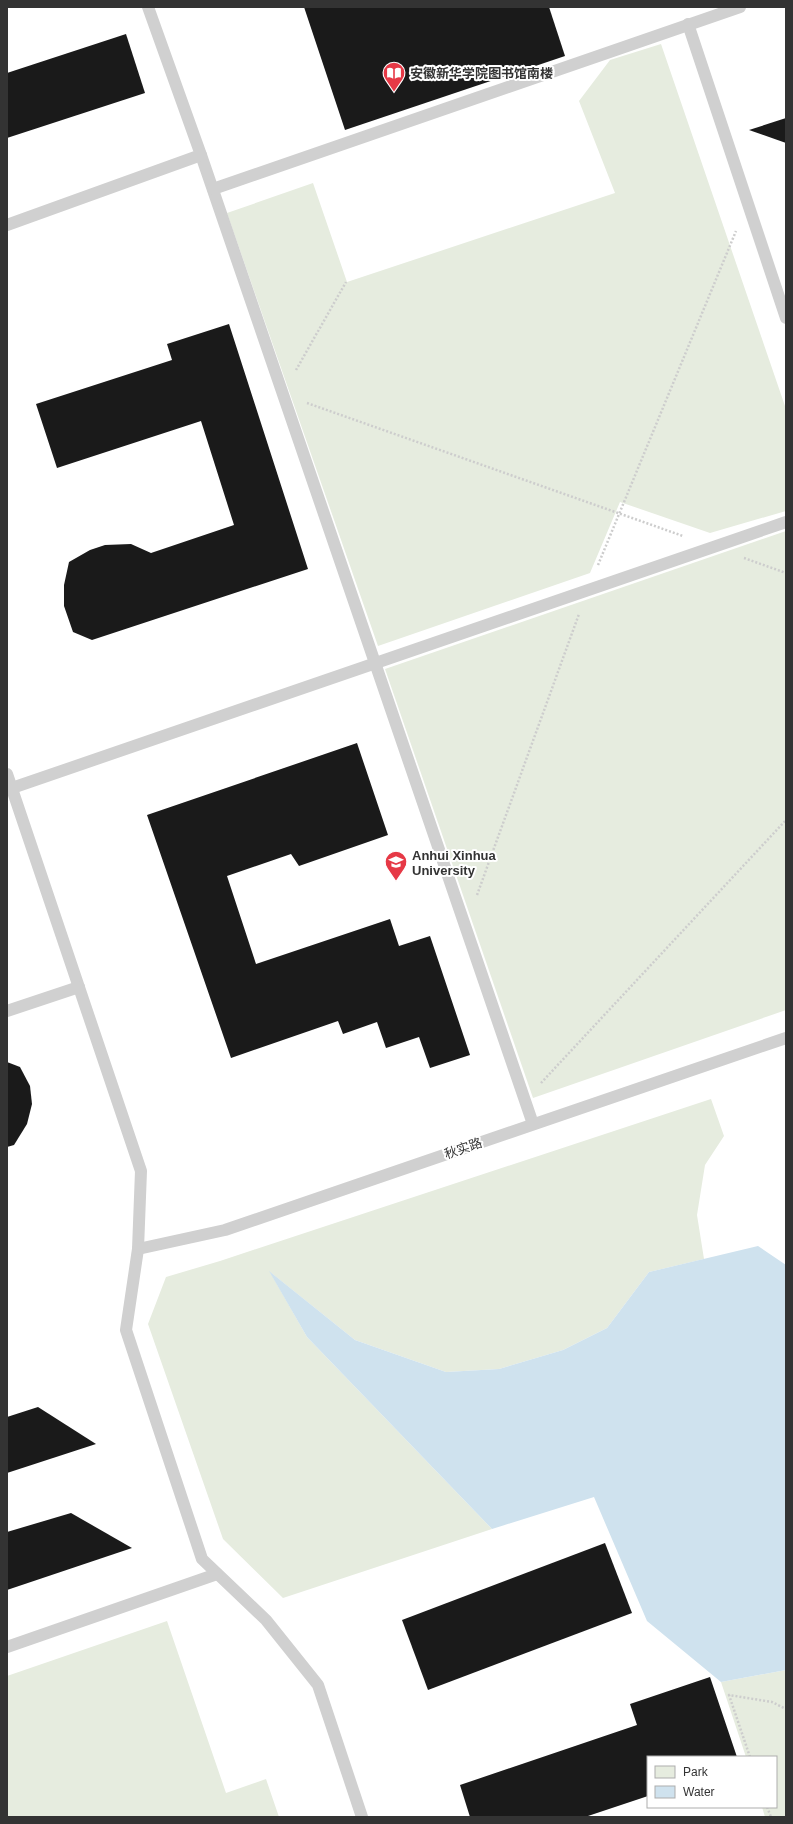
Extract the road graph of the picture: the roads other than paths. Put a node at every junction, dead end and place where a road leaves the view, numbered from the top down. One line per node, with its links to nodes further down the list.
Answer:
1 (148, 7): 4 (lane)
2 (740, 7): 3 (lane)
3 (688, 24): 5 (lane); 7 (lane)
4 (201, 155): 5 (lane); 6 (lane)
5 (212, 189): 9 (lane)
6 (7, 224)
7 (786, 318)
8 (786, 522): 9 (lane)
9 (375, 663): 11 (lane); 15 (lane)
10 (7, 774): 11 (lane)
11 (12, 788): 12 (lane)
12 (79, 987): 13 (lane); 16 (lane)
13 (7, 1011)
14 (786, 1038): 15 (lane, 秋实路)
15 (533, 1124): 16 (lane, 秋实路)
16 (138, 1249): 17 (lane)
17 (217, 1574): 18 (lane); 19 (lane)
18 (7, 1648)
19 (362, 1817)

